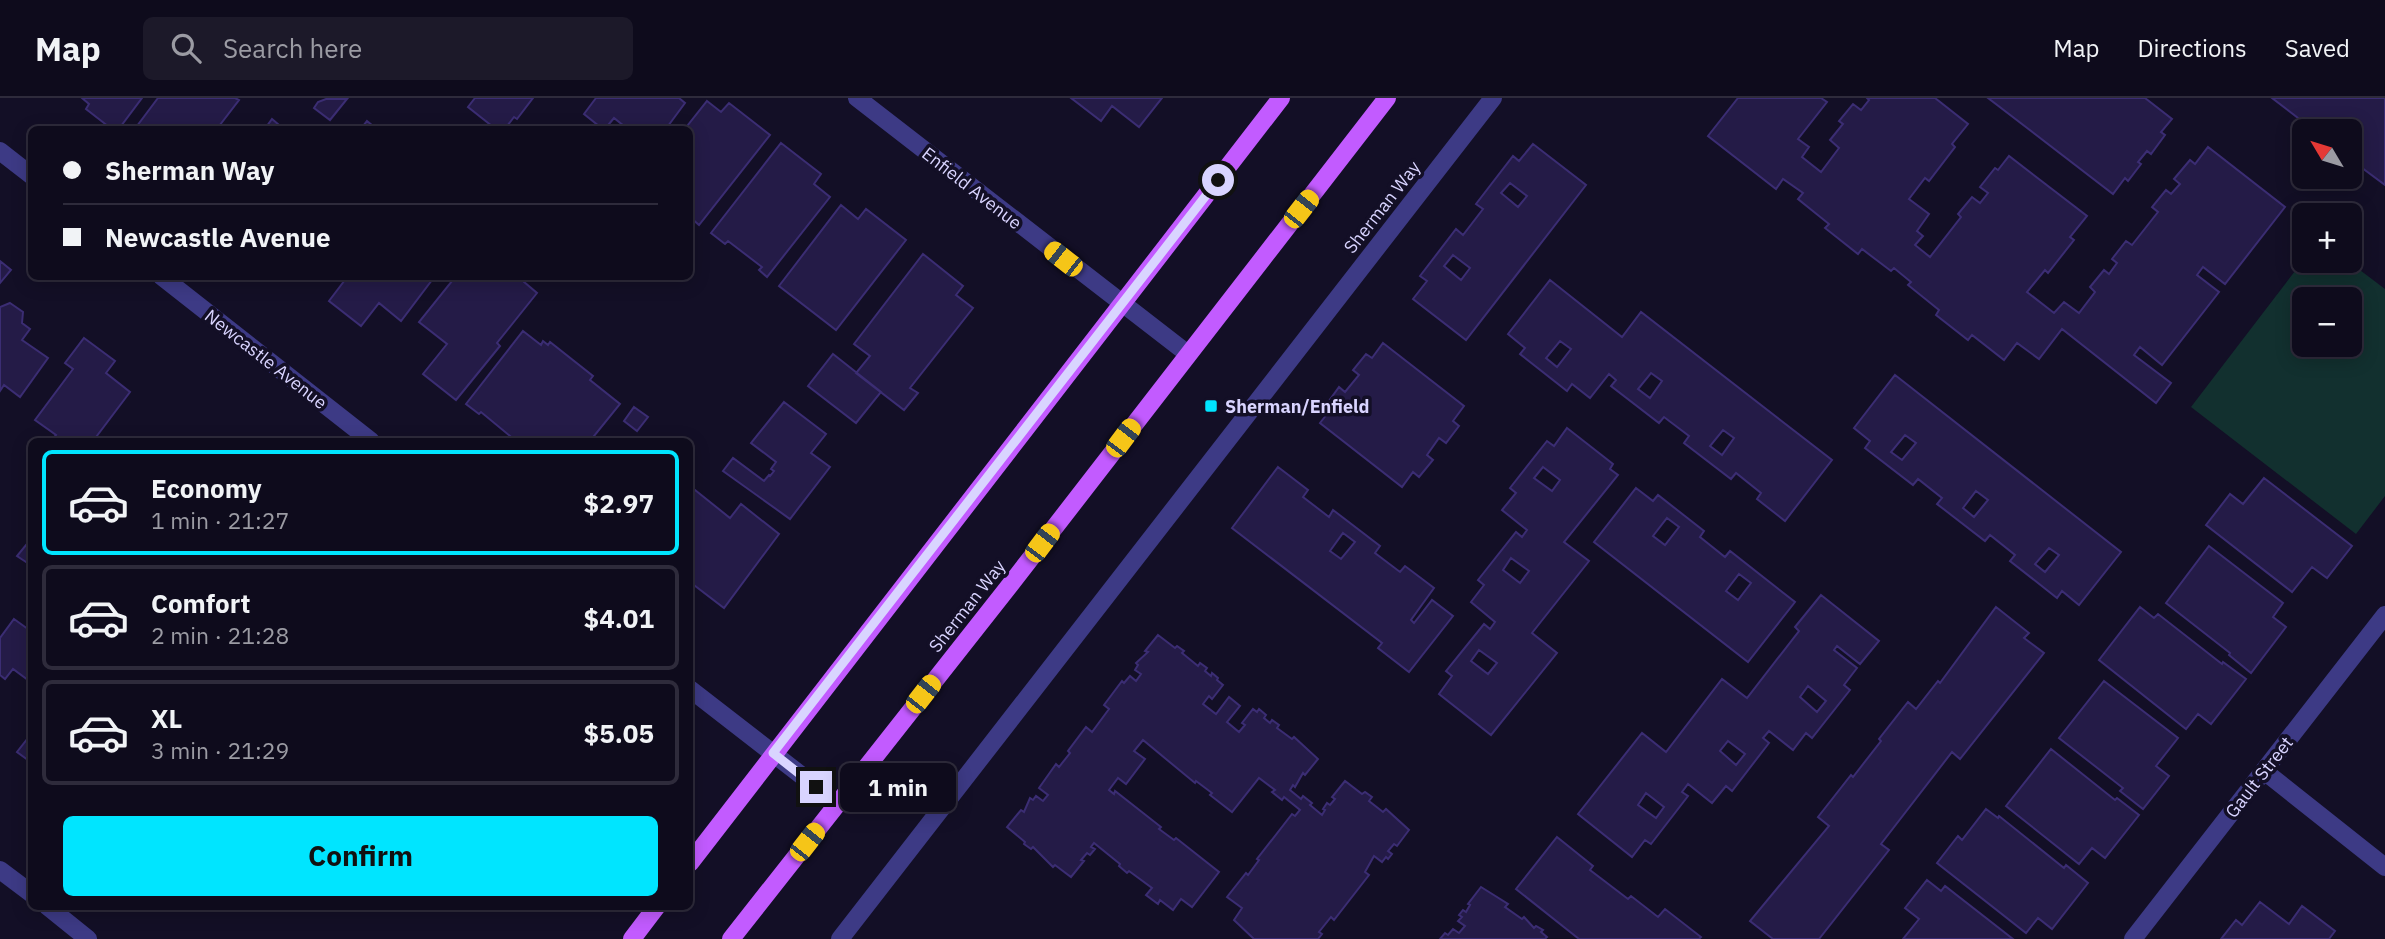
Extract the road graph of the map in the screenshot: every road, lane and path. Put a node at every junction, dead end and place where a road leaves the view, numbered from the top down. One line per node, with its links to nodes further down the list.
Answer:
1 (857, 98): 8 (street, Enfield Avenue)
2 (1282, 98): 8 (main road)
3 (1387, 98): 9 (main road, Sherman Way)
4 (1493, 98): 25 (street, Sherman Way)
5 (0, 151): 6 (street)
6 (28, 173)
7 (165, 280): 10 (street, Newcastle Avenue)
8 (1122, 304): 9 (street, Enfield Avenue); 13 (main road)
9 (1188, 354): 15 (main road, Sherman Way)
10 (368, 438)
11 (2385, 615): 14 (street, Gault Street)
12 (693, 691): 13 (street)
13 (773, 753): 15 (street); 16 (main road)
14 (2264, 771): 17 (street); 26 (street, Gault Street)
15 (837, 803): 24 (main road, Sherman Way)
16 (693, 859)
17 (2385, 867)
18 (0, 870): 19 (street)
19 (28, 891)
20 (52, 910): 22 (street)
21 (654, 910): 23 (main road)
22 (89, 939)
23 (632, 939)
24 (732, 939)
25 (840, 939)
26 (2133, 939)

